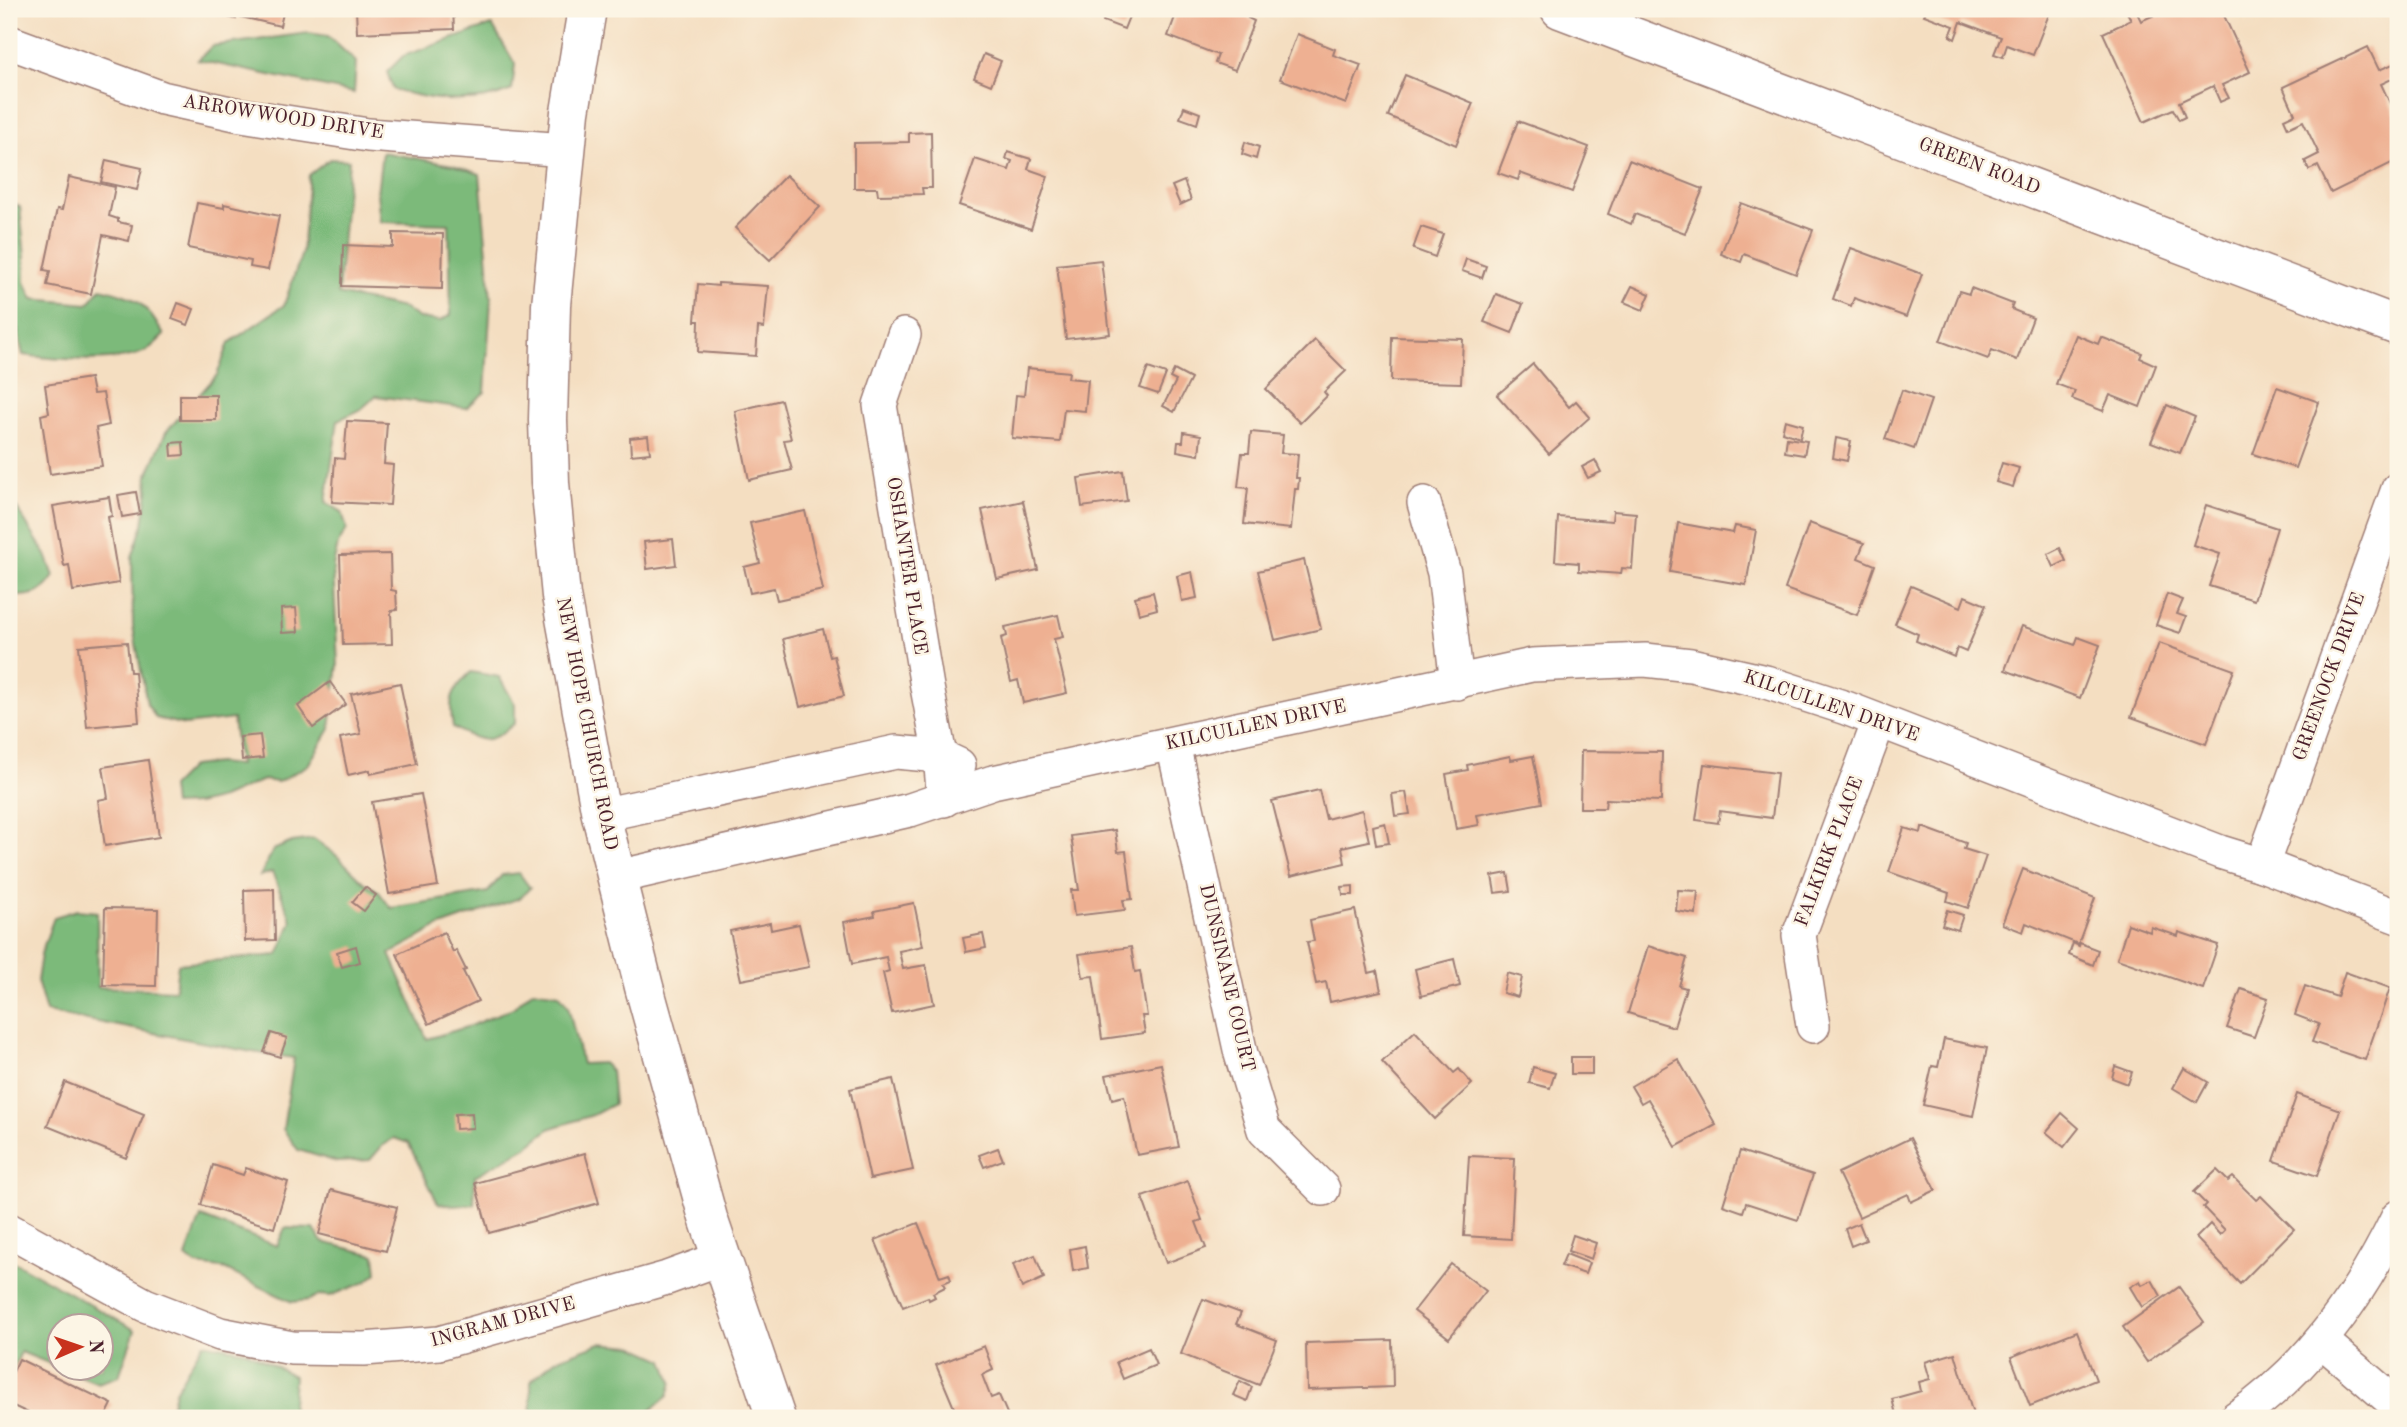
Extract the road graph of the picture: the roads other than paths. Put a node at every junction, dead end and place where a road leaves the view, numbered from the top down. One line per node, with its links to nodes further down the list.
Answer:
1 (587, 9): 4 (main road, NEW HOPE CHURCH ROAD)
2 (1560, 9): 5 (main road, GREEN ROAD)
3 (9, 42): 4 (street, ARROWWOOD DRIVE)
4 (566, 150): 15 (main road, NEW HOPE CHURCH ROAD)
5 (2398, 326)
6 (904, 335): 12 (street, OSHANTER PLACE)
7 (2398, 489): 16 (street, GREENOCK DRIVE)
8 (1424, 503): 9 (street)
9 (1457, 682): 10 (street, KILCULLEN DRIVE); 11 (street, KILCULLEN DRIVE)
10 (1879, 722): 16 (street, KILCULLEN DRIVE); 19 (street, FALKIRK PLACE)
11 (1173, 744): 13 (street, KILCULLEN DRIVE); 20 (street, DUNSINANE COURT)
12 (940, 756): 13 (street); 14 (street, OSHANTER PLACE); 15 (street)
13 (993, 782): 14 (street, KILCULLEN DRIVE)
14 (944, 800): 17 (street, KILCULLEN DRIVE)
15 (601, 816): 17 (main road, NEW HOPE CHURCH ROAD)
16 (2262, 865): 18 (street, KILCULLEN DRIVE)
17 (617, 877): 23 (main road, NEW HOPE CHURCH ROAD)
18 (2398, 917)
19 (1813, 1026)
20 (1323, 1189)
21 (2398, 1217): 24 (street)
22 (9, 1230): 23 (street, INGRAM DRIVE)
23 (722, 1258): 26 (main road, NEW HOPE CHURCH ROAD)
24 (2322, 1341): 25 (street); 27 (street)
25 (2398, 1406)
26 (776, 1418)
27 (2236, 1418)

